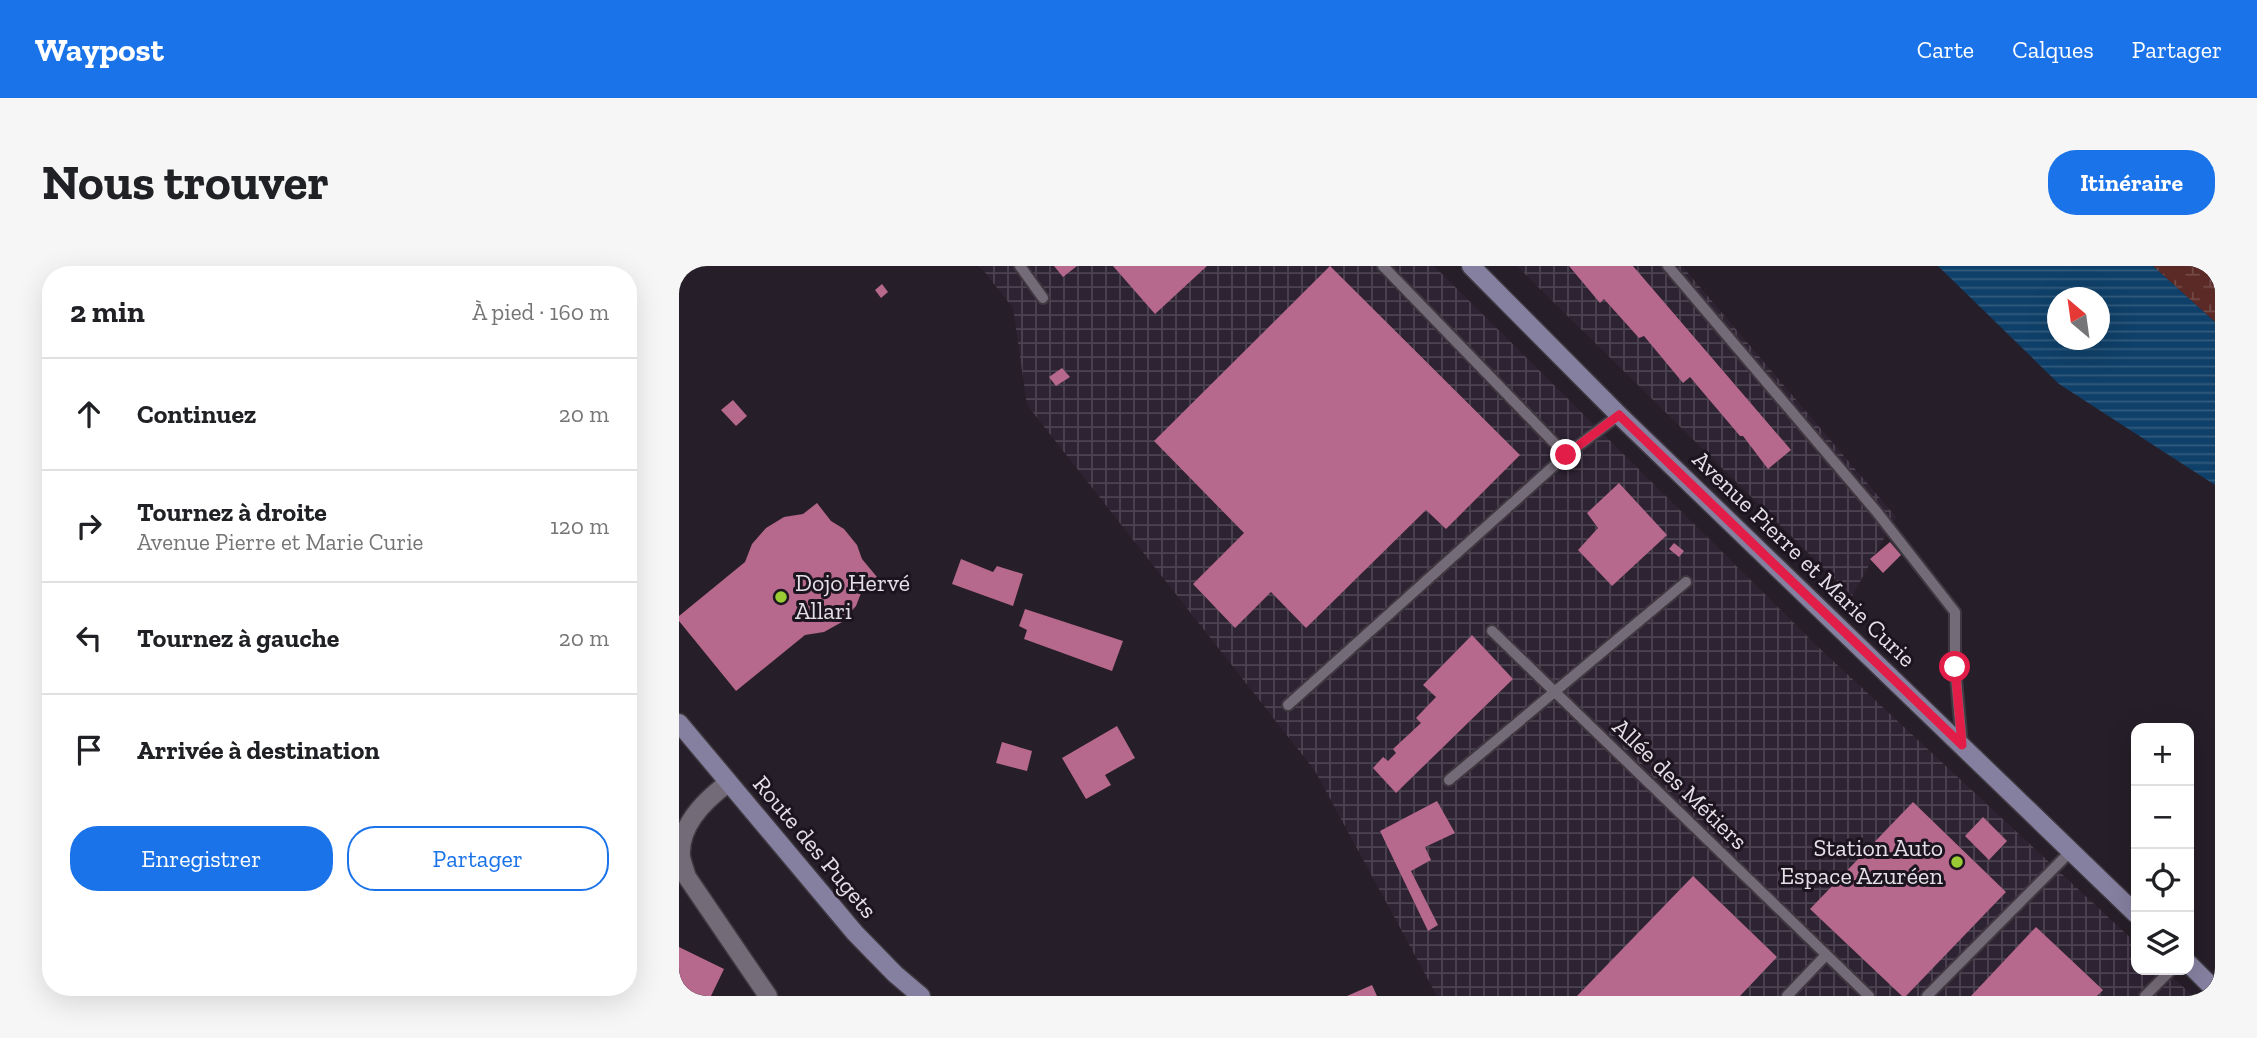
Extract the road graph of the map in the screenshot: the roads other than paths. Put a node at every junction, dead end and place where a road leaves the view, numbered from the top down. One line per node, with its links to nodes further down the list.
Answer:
1 (1020, 266): 5 (lane)
2 (1383, 266): 7 (lane)
3 (1471, 266): 6 (main road, Avenue Pierre et Marie Curie)
4 (1668, 266): 13 (lane)
5 (1043, 298)
6 (1619, 415): 7 (lane); 13 (main road, Avenue Pierre et Marie Curie)
7 (1566, 455): 11 (lane)
8 (1686, 582): 10 (lane)
9 (1492, 631): 10 (lane, Allée des Métiers)
10 (1555, 692): 14 (lane); 18 (lane, Allée des Métiers)
11 (1288, 705)
12 (679, 723): 15 (main road, Route des Pugets)
13 (1962, 745): 16 (main road, Avenue Pierre et Marie Curie)
14 (1449, 780)
15 (728, 783): 22 (street); 23 (main road, Route des Pugets)
16 (2071, 850): 17 (main road, Avenue Pierre et Marie Curie); 26 (lane)
17 (2134, 912)
18 (1826, 955): 24 (lane); 25 (lane, Allée des Métiers)
19 (2194, 969): 21 (main road)
20 (2166, 975): 27 (lane)
21 (2215, 989)
22 (768, 996)
23 (922, 996)
24 (1787, 996)
25 (1869, 996)
26 (1927, 996)
27 (2145, 996)

